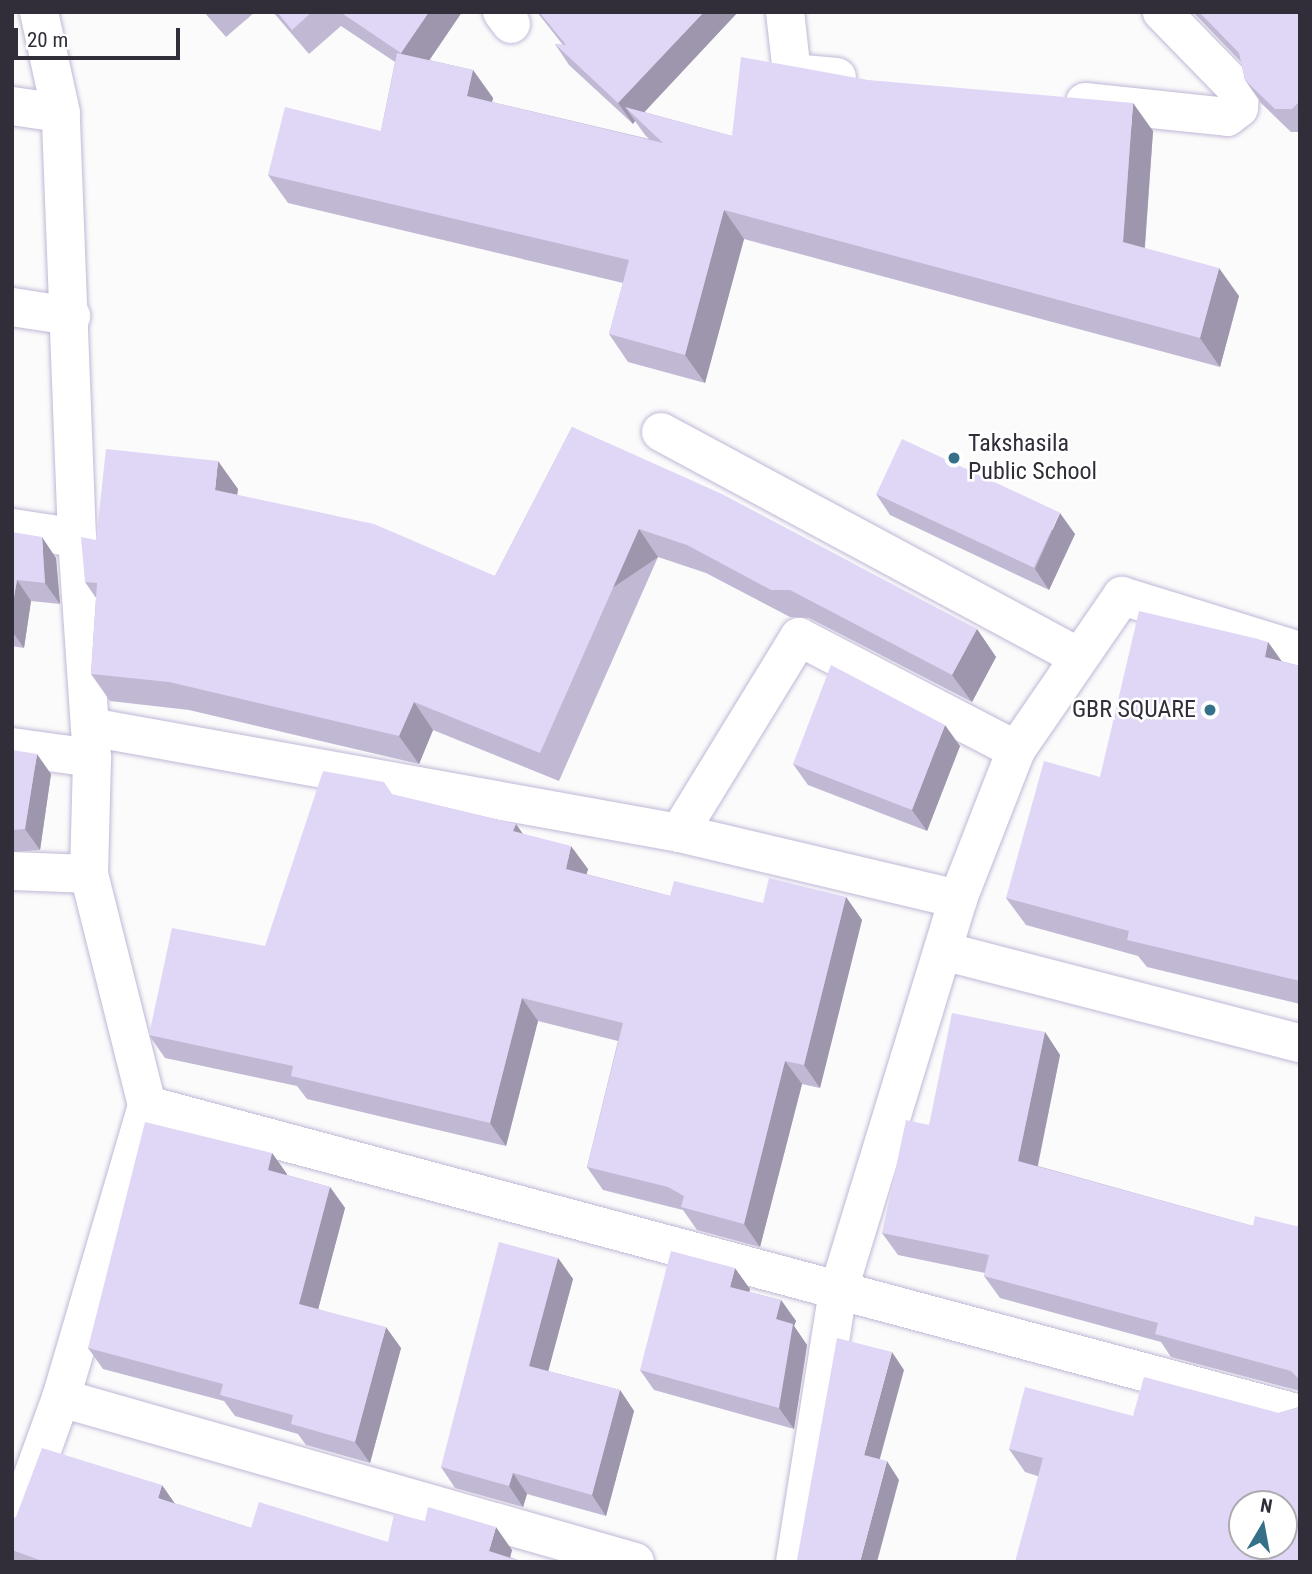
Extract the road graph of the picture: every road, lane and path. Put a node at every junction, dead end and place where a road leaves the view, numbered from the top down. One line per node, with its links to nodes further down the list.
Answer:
1 (785, 12): 4 (street)
2 (1161, 12): 5 (street)
3 (52, 18): 7 (street)
4 (873, 81)
5 (1050, 99)
6 (12, 106): 7 (street)
7 (61, 113): 9 (street)
8 (12, 307): 9 (street)
9 (71, 316): 12 (street)
10 (661, 432): 14 (street)
11 (12, 528): 12 (street)
12 (77, 538): 15 (street)
13 (1300, 651): 14 (street)
14 (1076, 655): 17 (street)
15 (91, 742): 16 (street); 18 (street); 20 (street)
16 (12, 747)
17 (1016, 750): 18 (street); 21 (street)
18 (679, 833): 21 (street)
19 (12, 872): 20 (street)
20 (89, 874): 24 (street)
21 (958, 899): 22 (street)
22 (947, 952): 23 (street); 25 (street)
23 (1300, 1043)
24 (147, 1105): 25 (street); 26 (street)
25 (838, 1292): 27 (street); 30 (street)
26 (61, 1398): 28 (street); 29 (street)
27 (1300, 1414)
28 (12, 1533)
29 (635, 1562)
30 (795, 1562)

